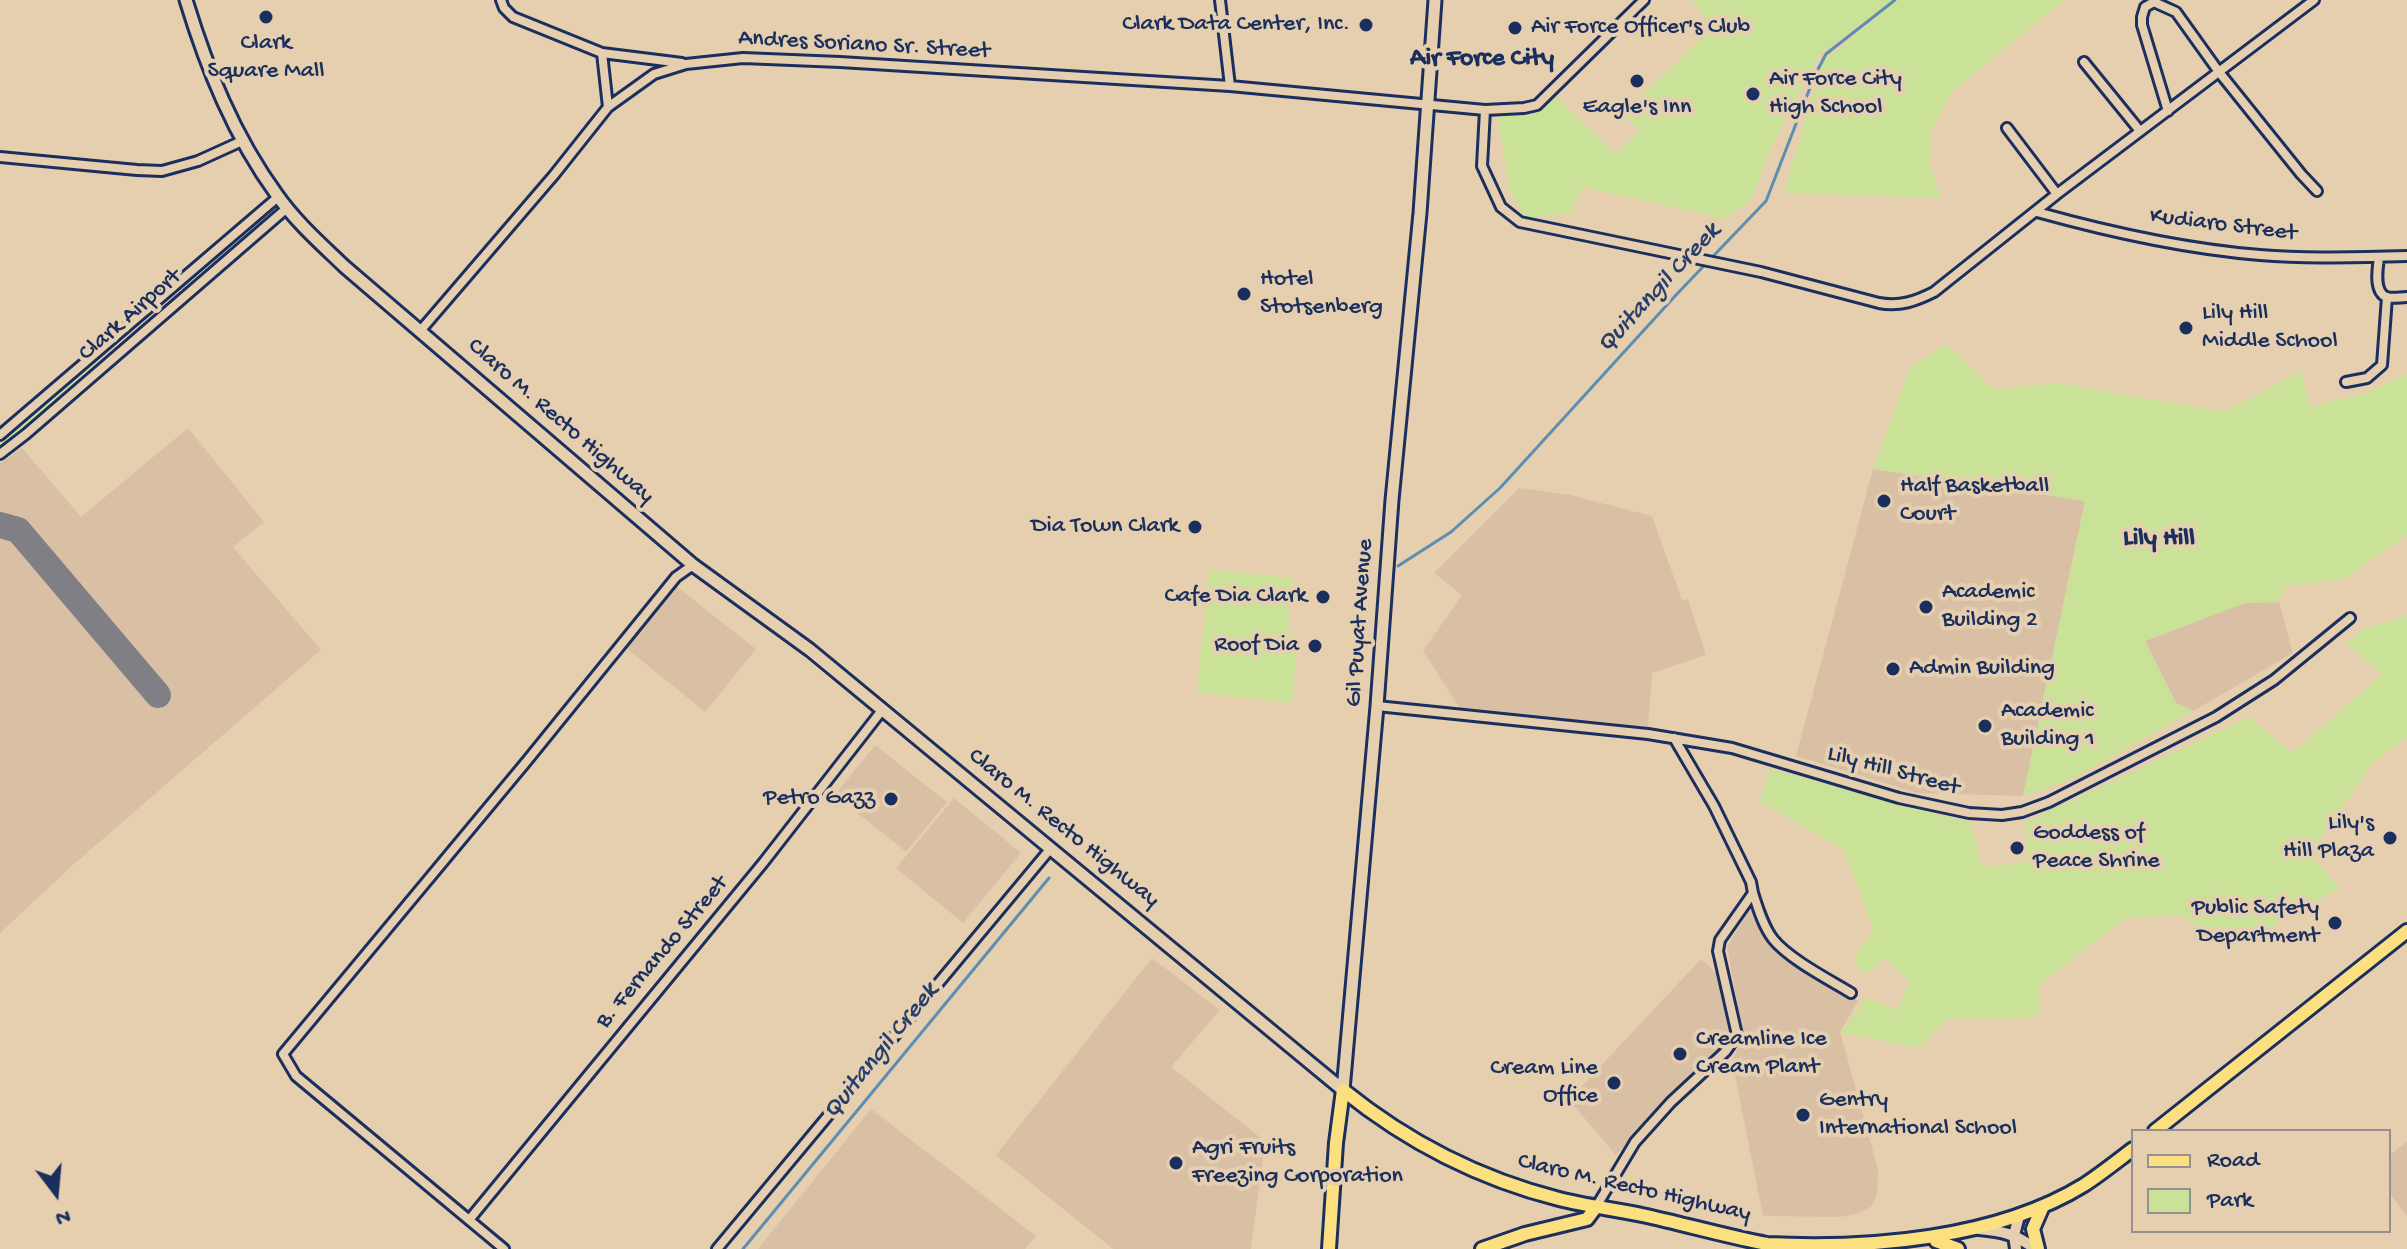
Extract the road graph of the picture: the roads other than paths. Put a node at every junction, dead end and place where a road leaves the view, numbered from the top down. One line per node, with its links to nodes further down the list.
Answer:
1 (186, 0): 20 (main road, Claro M. Recto Highway)
2 (501, 0): 9 (street)
3 (1220, 0): 13 (street)
4 (1435, 0): 14 (main road, Gil Puyat Avenue)
5 (1644, 0): 16 (street, Andres Soriano Sr. Street)
6 (2295, 0): 8 (street)
7 (2314, 0): 8 (street)
8 (2301, 10): 12 (street)
9 (602, 53): 11 (street); 15 (street)
10 (2084, 62): 19 (street)
11 (686, 64): 13 (street, Andres Soriano Sr. Street); 15 (street, Andres Soriano Sr. Street)
12 (2219, 72): 17 (street); 17 (street); 22 (street)
13 (1230, 86): 14 (street, Andres Soriano Sr. Street)
14 (1429, 103): 16 (street, Andres Soriano Sr. Street); 39 (main road, Gil Puyat Avenue)
15 (608, 107): 31 (street, Andres Soriano Sr. Street)
16 (1485, 110): 26 (street)
17 (2168, 111): 19 (street)
18 (2007, 128): 23 (street)
19 (2140, 131): 23 (street)
20 (242, 141): 21 (street); 24 (main road, Claro M. Recto Highway)
21 (0, 157)
22 (2317, 191)
23 (2057, 194): 26 (street)
24 (278, 197): 25 (main road, Claro M. Recto Highway); 32 (street, Clark Airport)
25 (287, 208): 31 (main road, Claro M. Recto Highway); 33 (street, Clark Airport)
26 (2037, 212): 28 (street, Kudiaro Street)
27 (2407, 256): 28 (street, Kudiaro Street)
28 (2379, 257): 29 (street)
29 (2387, 297): 30 (street); 34 (street)
30 (2407, 297)
31 (421, 330): 37 (main road, Claro M. Recto Highway)
32 (102, 347): 33 (street); 35 (street, Clark Airport)
33 (112, 358): 36 (street, Clark Airport)
34 (2346, 382)
35 (0, 435)
36 (0, 454)
37 (693, 565): 40 (main road, Claro M. Recto Highway); 52 (street)
38 (2350, 618): 41 (street, Lily Hill Street)
39 (1377, 706): 41 (street, Lily Hill Street); 46 (main road, Gil Puyat Avenue)
40 (883, 709): 42 (main road, Claro M. Recto Highway); 52 (street, B. Fernando Street)
41 (1674, 738): 43 (street)
42 (1051, 848): 46 (main road, Claro M. Recto Highway); 57 (street)
43 (1753, 893): 45 (street); 50 (street)
44 (2407, 931): 47 (main road)
45 (1851, 993)
46 (1343, 1090): 50 (main road, Claro M. Recto Highway); 58 (main road, Gil Puyat Avenue)
47 (2158, 1129)
48 (2131, 1150): 49 (main road, Claro M. Recto Highway)
49 (2043, 1206): 51 (main road, Claro M. Recto Highway); 62 (main road)
50 (1596, 1207): 55 (main road, Claro M. Recto Highway); 59 (main road)
51 (2019, 1216): 53 (main road, Claro M. Recto Highway); 54 (street)
52 (469, 1220): 56 (street)
53 (1979, 1229): 54 (street); 55 (main road, Claro M. Recto Highway)
54 (2014, 1235): 61 (street); 62 (street)
55 (1936, 1241): 60 (main road)
56 (504, 1249)
57 (717, 1249)
58 (1329, 1249)
59 (1482, 1249)
60 (1958, 1249)
61 (2016, 1249)
62 (2036, 1249)

